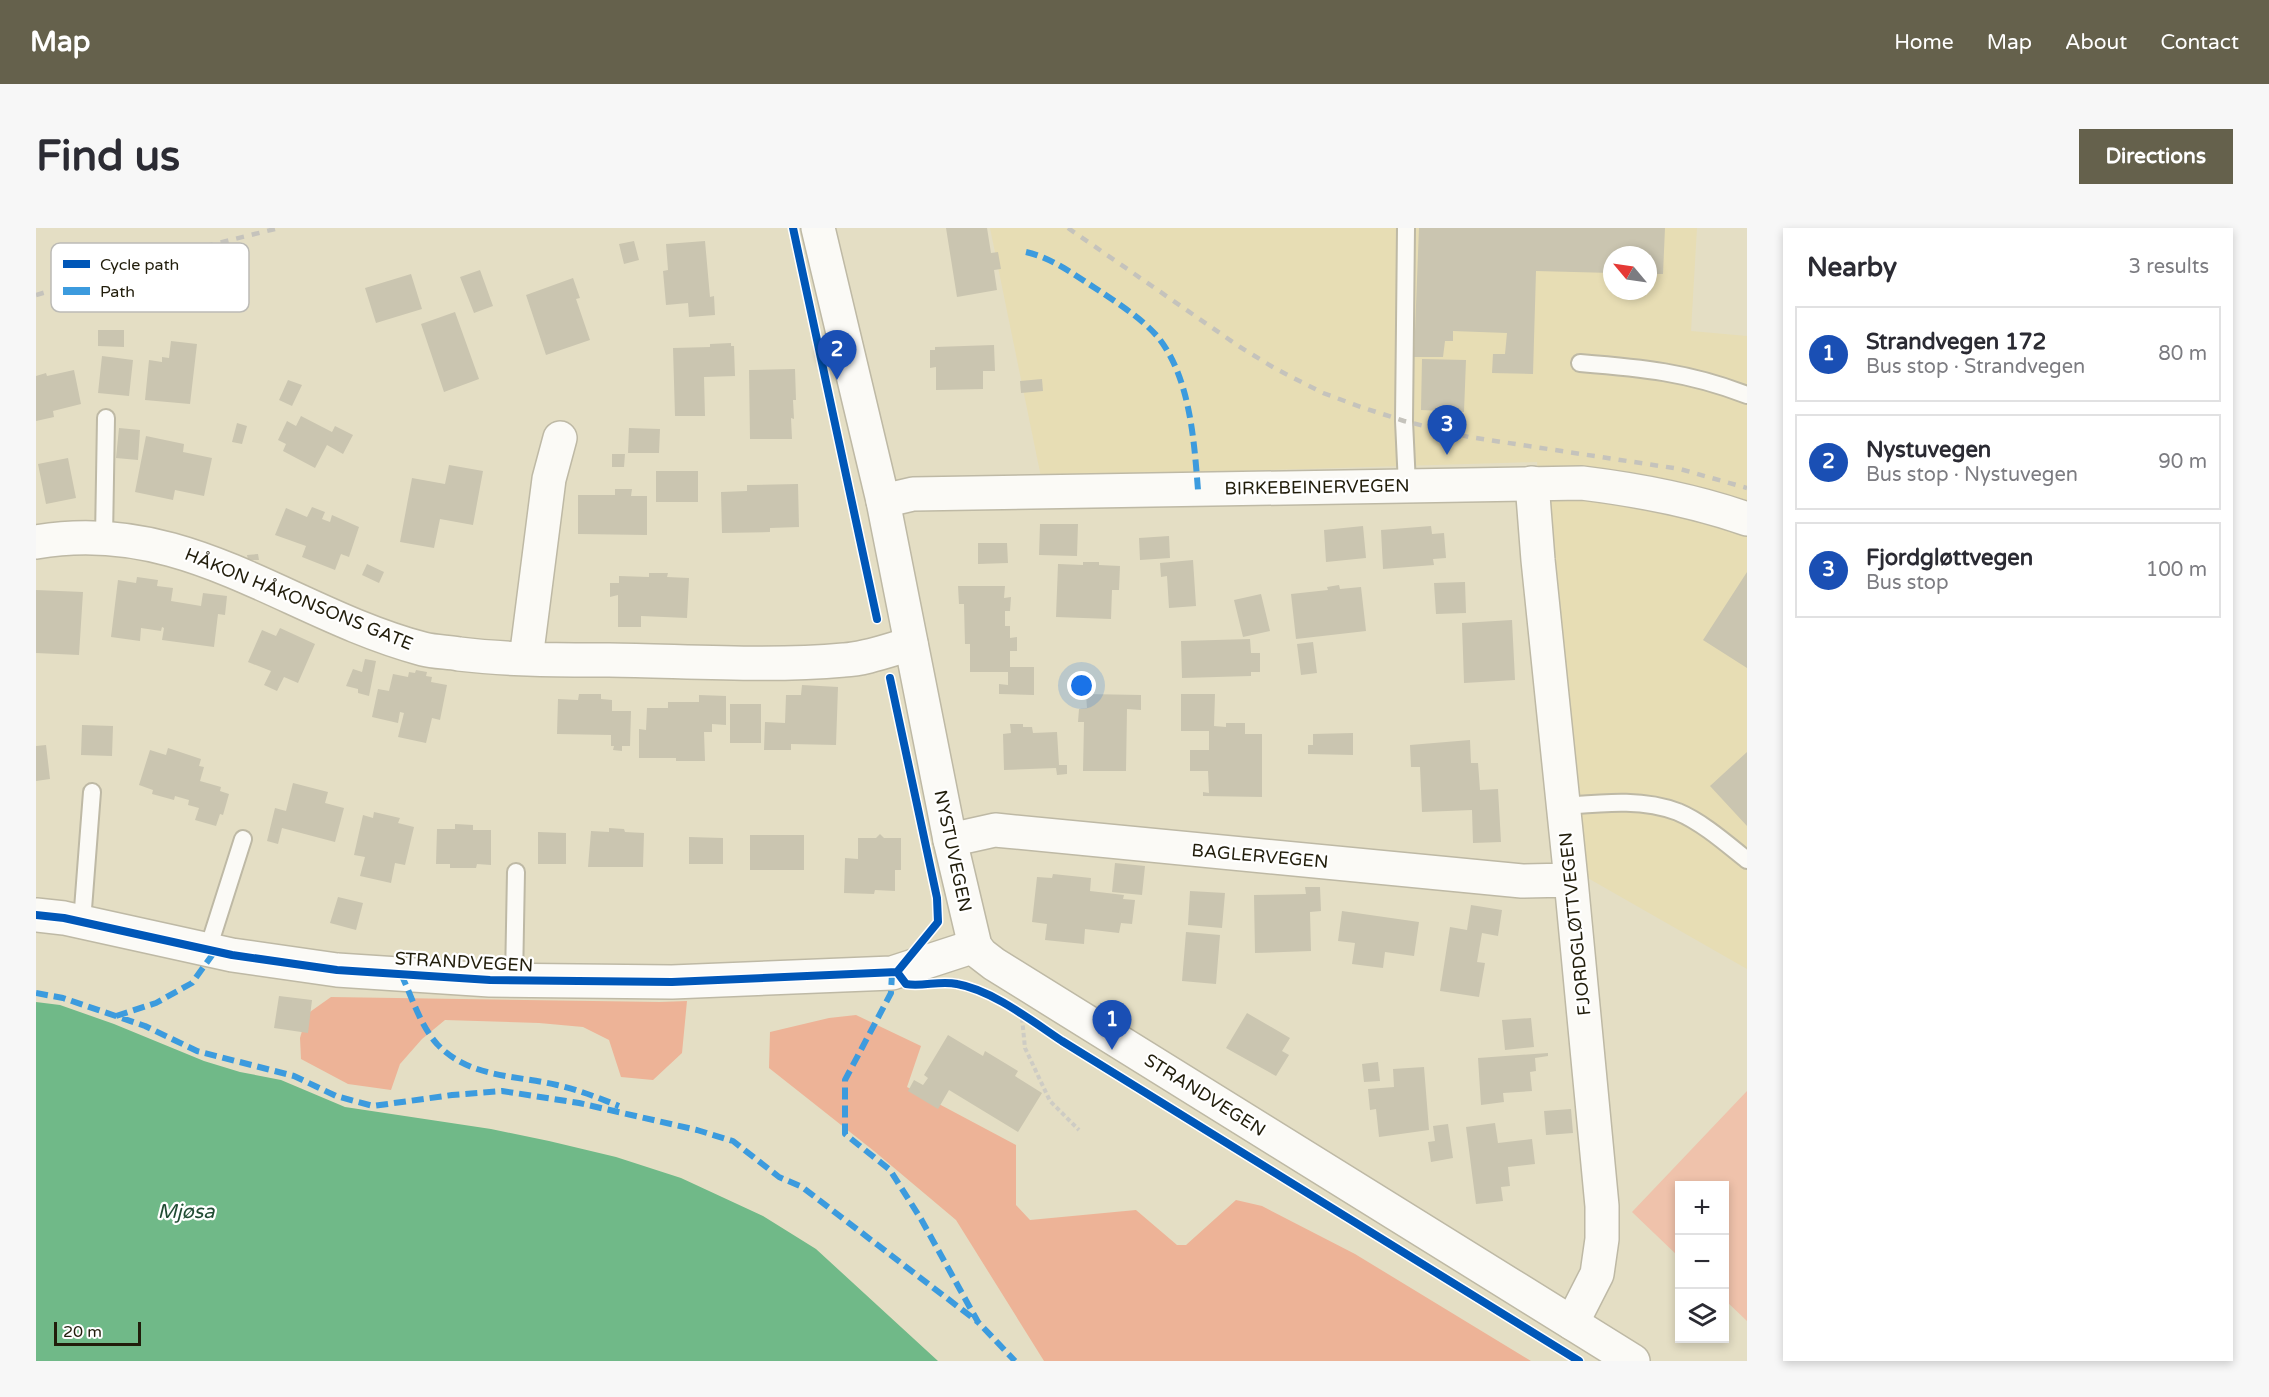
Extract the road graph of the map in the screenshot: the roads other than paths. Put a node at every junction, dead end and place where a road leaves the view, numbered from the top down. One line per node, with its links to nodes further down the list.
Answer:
1 (819, 228): 9 (street, NYSTUVEGEN)
2 (1406, 228): 8 (lane)
3 (1580, 363): 4 (lane)
4 (1747, 395)
5 (106, 418): 11 (lane)
6 (560, 438): 14 (street)
7 (1532, 483): 8 (street, BIRKEBEINERVEGEN); 10 (street, BIRKEBEINERVEGEN); 16 (street, FJORDGLØTTVEGEN)
8 (1407, 485): 9 (street, BIRKEBEINERVEGEN)
9 (883, 501): 13 (street, NYSTUVEGEN)
10 (1747, 519)
11 (104, 538): 12 (street, HÅKON HÅKONSONS GATE); 14 (street, HÅKON HÅKONSONS GATE)
12 (36, 542)
13 (910, 644): 14 (street, HÅKON HÅKONSONS GATE); 18 (street, NYSTUVEGEN)
14 (526, 659)
15 (92, 792): 23 (lane)
16 (1563, 807): 19 (lane); 21 (street, FJORDGLØTTVEGEN)
17 (243, 839): 25 (lane)
18 (950, 840): 21 (street, BAGLERVEGEN); 24 (street, NYSTUVEGEN)
19 (1747, 860)
20 (516, 872): 26 (lane)
21 (1571, 880): 27 (street, FJORDGLØTTVEGEN)
22 (36, 915): 23 (street, STRANDVEGEN)
23 (82, 922): 25 (street, STRANDVEGEN)
24 (975, 946): 26 (street, STRANDVEGEN); 27 (street, STRANDVEGEN)
25 (208, 949): 26 (street, STRANDVEGEN)
26 (514, 980)
27 (1572, 1323): 28 (street, STRANDVEGEN)
28 (1633, 1361)

